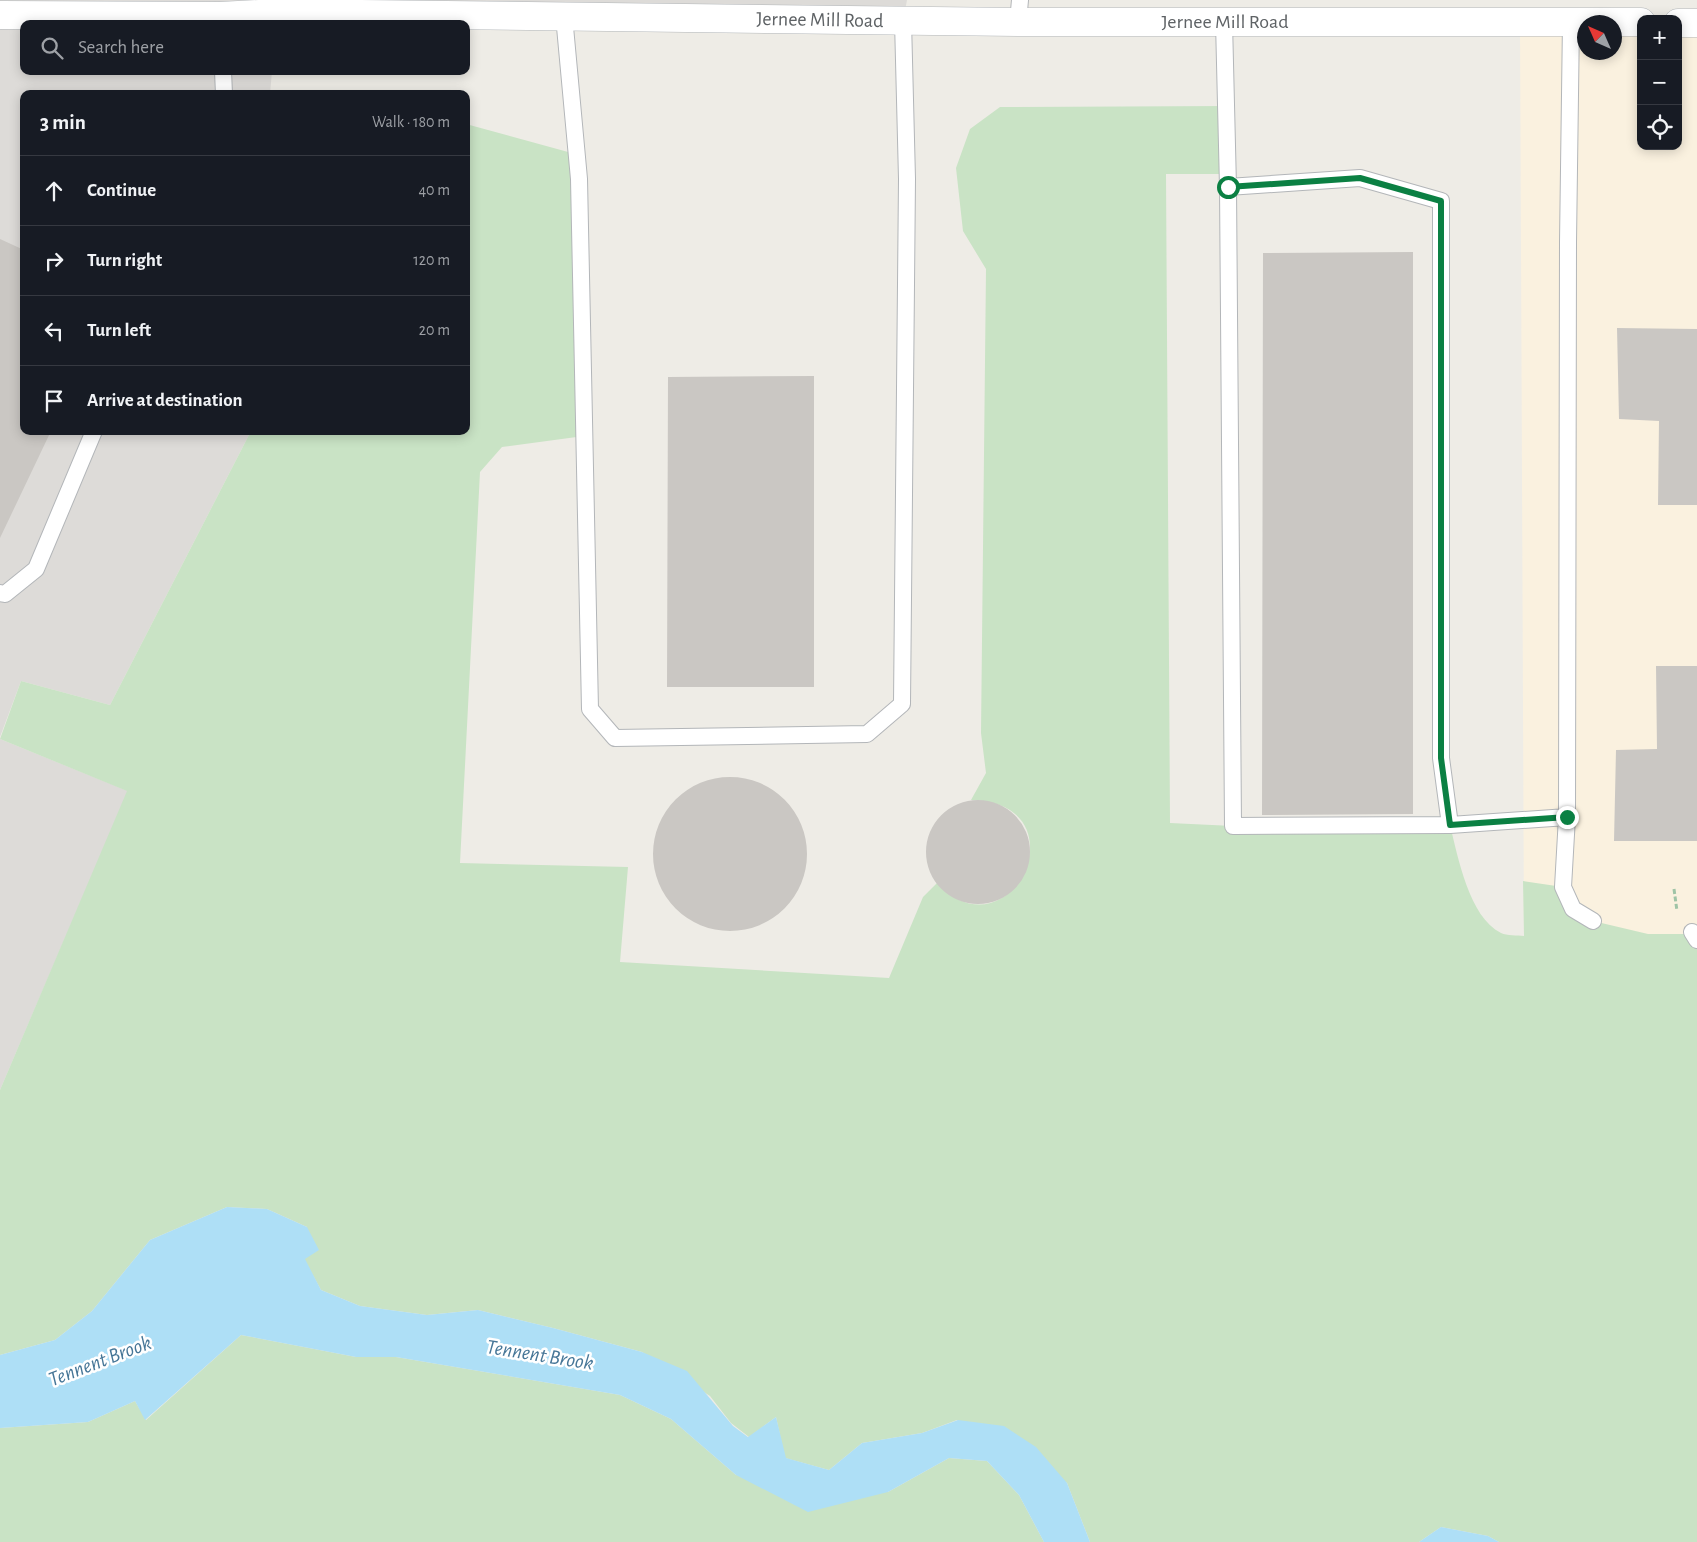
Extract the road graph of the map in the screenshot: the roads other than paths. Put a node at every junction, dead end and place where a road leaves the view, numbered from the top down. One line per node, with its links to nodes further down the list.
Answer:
1 (1019, 11): 5 (street, Jernee Mill Road); 7 (street, Jernee Mill Road)
2 (0, 16): 4 (street, Jernee Mill Road)
3 (564, 16): 4 (street, Jernee Mill Road); 5 (street, Jernee Mill Road); 5 (lane)
4 (220, 20)
5 (902, 21)
6 (1571, 21): 7 (street, Jernee Mill Road); 8 (street, Jernee Mill Road); 16 (lane)
7 (1224, 22): 13 (lane)
8 (1637, 22)
9 (1682, 23): 10 (street)
10 (1697, 23)
11 (223, 75): 12 (lane)
12 (224, 90)
13 (1228, 187): 17 (lane); 17 (lane)
14 (92, 435): 15 (lane)
15 (0, 593)
16 (1567, 817): 17 (lane); 18 (lane)
17 (1450, 825)
18 (1593, 921)

